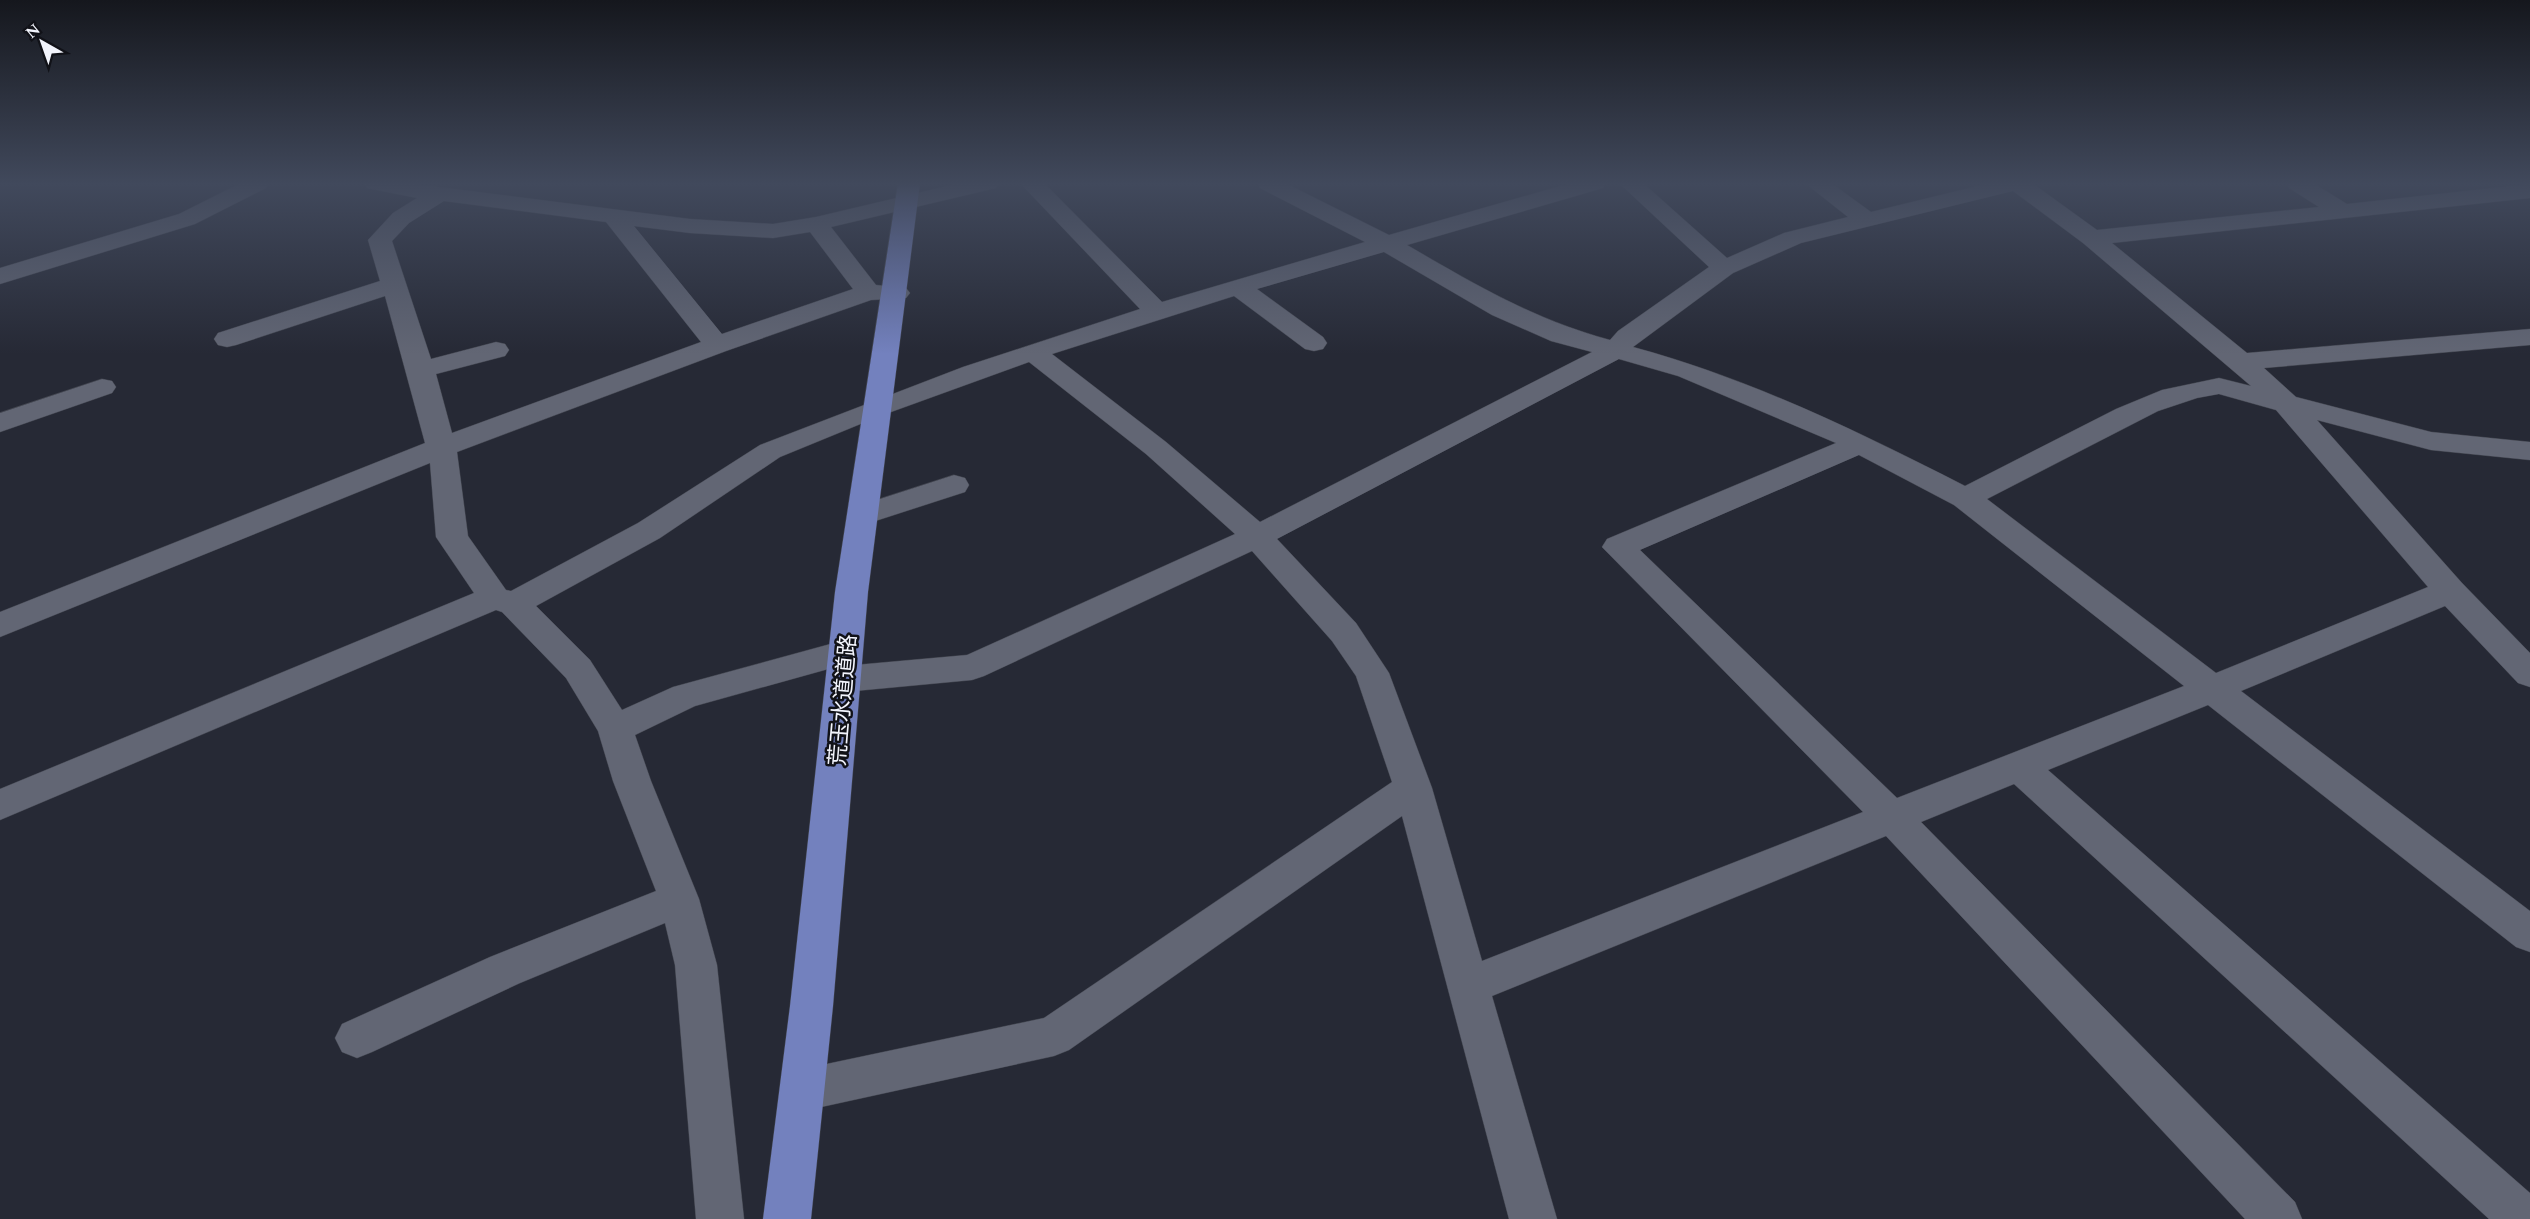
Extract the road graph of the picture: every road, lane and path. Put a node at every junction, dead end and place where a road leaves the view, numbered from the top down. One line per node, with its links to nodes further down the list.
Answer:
1 (118, 240): 14 (street)
2 (380, 240): 15 (street)
3 (632, 240): 22 (street)
4 (831, 240): 17 (street)
5 (896, 240): 17 (main road, 荒玉水道道路)
6 (1087, 240): 18 (street)
7 (1380, 240): 12 (street)
8 (1402, 240): 12 (street)
9 (1694, 240): 13 (street)
10 (1789, 240): 13 (street)
11 (2094, 240): 26 (street)
12 (1388, 244): 16 (street); 24 (street)
13 (1725, 268): 24 (street)
14 (0, 276)
15 (394, 285): 20 (street); 27 (street)
16 (1238, 287): 18 (street); 21 (street)
17 (883, 293): 22 (street); 30 (main road, 荒玉水道道路)
18 (1156, 311): 25 (street)
19 (2530, 337): 26 (street)
20 (226, 339)
21 (1314, 343)
22 (717, 345): 33 (street)
23 (496, 350): 27 (street)
24 (1616, 350): 32 (street); 38 (street)
25 (1032, 352): 30 (street); 38 (street)
26 (2241, 362): 29 (street)
27 (421, 370): 33 (street)
28 (102, 387): 31 (street)
29 (2288, 405): 34 (street); 36 (street); 39 (street)
30 (876, 410): 37 (main road, 荒玉水道道路); 40 (street)
31 (0, 423)
32 (1859, 444): 36 (street); 49 (street)
33 (440, 448): 40 (street); 41 (street)
34 (2530, 451)
35 (954, 485): 37 (street)
36 (1965, 498): 44 (street)
37 (862, 515): 42 (main road, 荒玉水道道路)
38 (1257, 537): 42 (street); 47 (street)
39 (2450, 591): 43 (street); 44 (street)
40 (504, 601): 45 (street); 48 (street)
41 (0, 625)
42 (845, 665): 45 (street); 54 (main road, 荒玉水道道路)
43 (2530, 675)
44 (2212, 690): 46 (street); 51 (street)
45 (615, 729): 50 (street)
46 (2019, 766): 49 (street); 59 (street)
47 (1413, 788): 52 (street); 54 (street)
48 (0, 805)
49 (1890, 816): 52 (street); 58 (street)
50 (679, 899): 53 (street); 55 (street)
51 (2530, 934)
52 (1467, 986): 57 (street)
53 (357, 1038)
54 (803, 1090): 56 (main road, 荒玉水道道路)
55 (720, 1219)
56 (787, 1219)
57 (1533, 1219)
58 (2278, 1219)
59 (2524, 1219)

